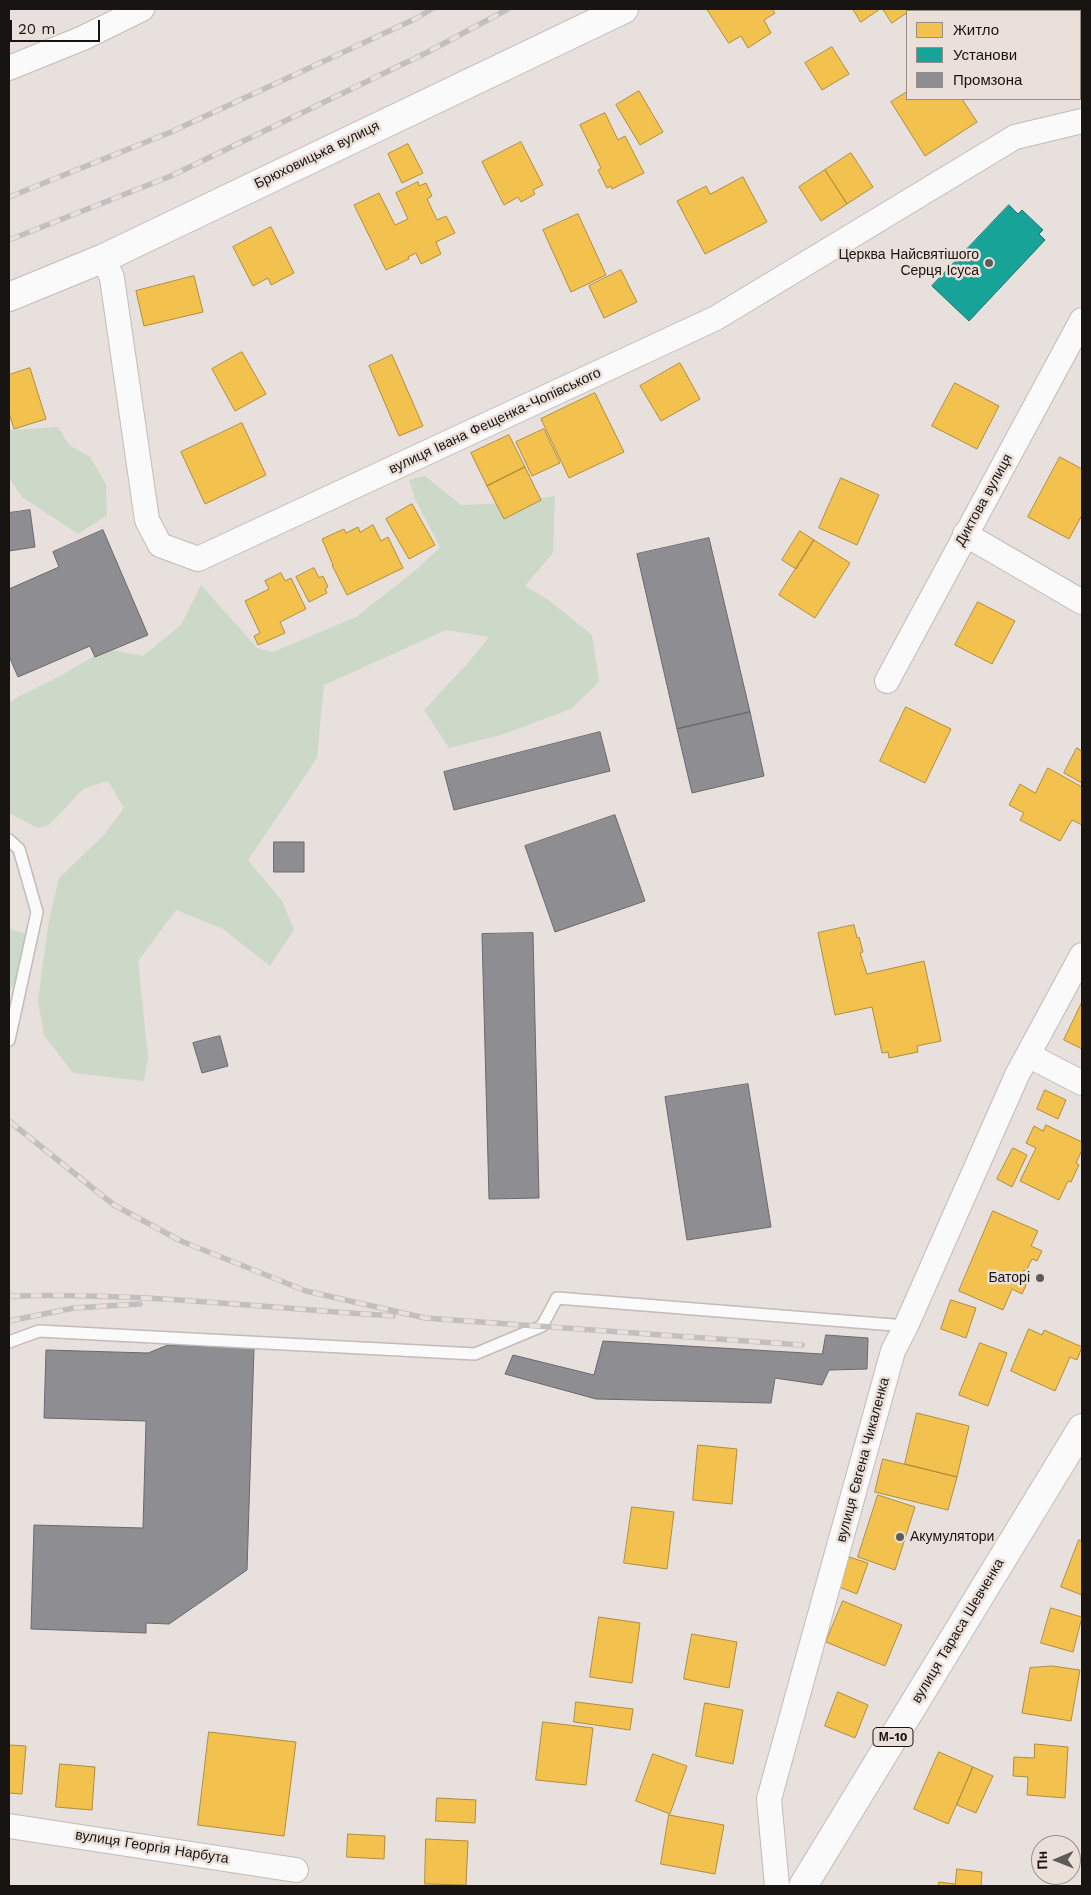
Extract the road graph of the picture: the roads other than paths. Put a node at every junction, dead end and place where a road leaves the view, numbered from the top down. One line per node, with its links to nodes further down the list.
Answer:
1 (142, 9): 3 (street)
2 (624, 9): 5 (main road, Брюховицька вулиця)
3 (9, 68)
4 (1082, 121): 5 (street, вулиця Івана Фещенка-Чопівського)
5 (104, 258): 6 (main road, Брюховицька вулиця)
6 (9, 297)
7 (1082, 320): 8 (street, Диктова вулиця)
8 (965, 534): 9 (street); 10 (street, Диктова вулиця)
9 (1082, 602)
10 (887, 681)
11 (9, 840): 13 (lane)
12 (1082, 955): 14 (street, вулиця Євгена Чикаленка)
13 (9, 1040)
14 (1028, 1055): 15 (street); 16 (street, вулиця Євгена Чикаленка)
15 (1082, 1083)
16 (906, 1326): 17 (lane); 21 (street, вулиця Євгена Чикаленка)
17 (9, 1342)
18 (1082, 1428): 22 (main road, вулиця Тараса Шевченка / М-10)
19 (9, 1826): 20 (street, вулиця Георгія Нарбута)
20 (296, 1870)
21 (777, 1886)
22 (803, 1886)

